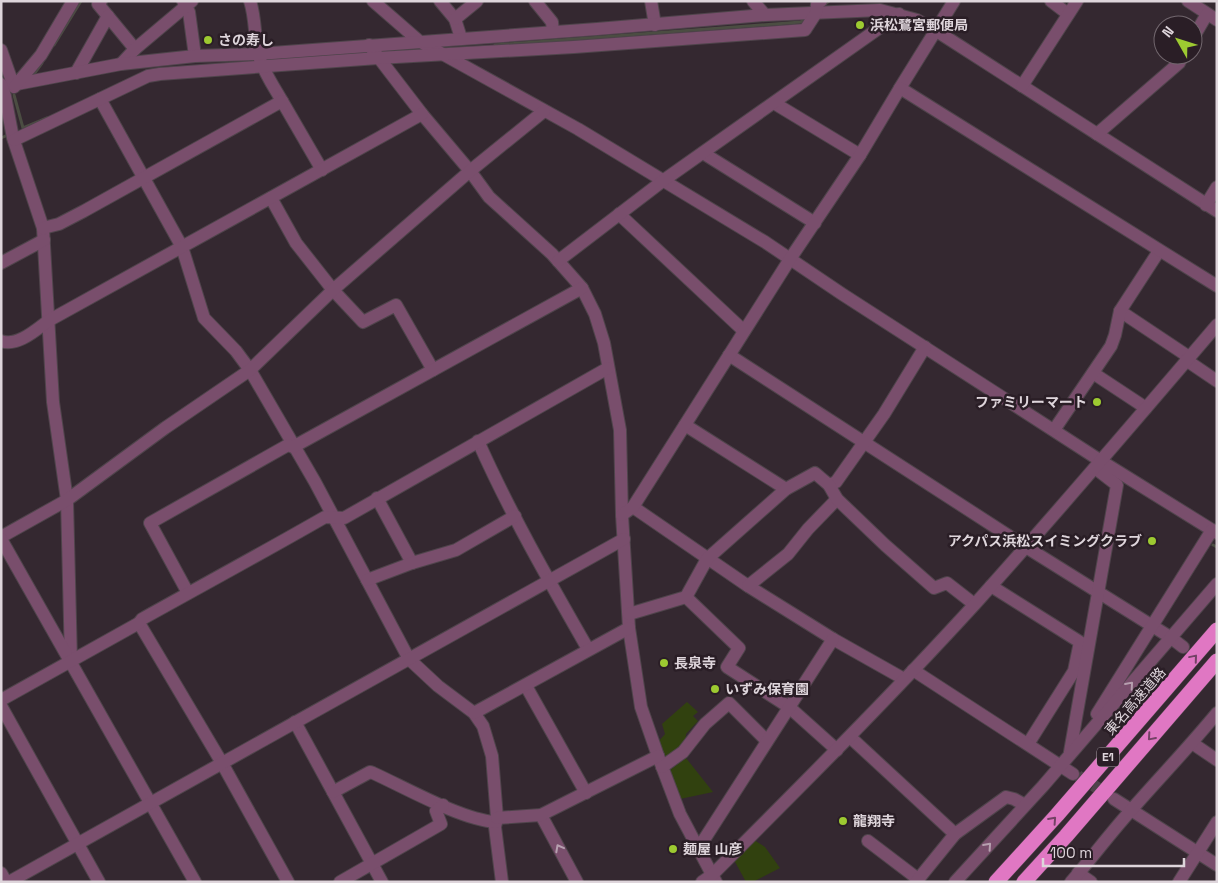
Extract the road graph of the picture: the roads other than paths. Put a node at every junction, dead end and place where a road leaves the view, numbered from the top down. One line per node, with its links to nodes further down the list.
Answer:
1 (73, 1): 39 (street)
2 (101, 1): 19 (street)
3 (250, 1): 33 (street)
4 (373, 1): 27 (street)
5 (440, 1): 21 (street)
6 (477, 1): 21 (street)
7 (535, 1): 25 (street)
8 (651, 1): 22 (street)
9 (753, 1): 18 (street)
10 (1050, 1): 17 (street)
11 (1077, 1): 17 (street)
12 (1188, 1): 20 (street)
13 (187, 3): 28 (street); 32 (street)
14 (950, 3): 24 (street)
15 (815, 10): 16 (street); 18 (street); 31 (street)
16 (899, 14): 24 (street); 42 (street)
17 (1068, 14): 37 (street)
18 (765, 15): 22 (street)
19 (108, 16): 28 (street); 36 (street)
20 (1212, 17): 23 (street)
21 (455, 19): 26 (street)
22 (654, 25): 25 (street)
23 (1203, 27)
24 (935, 30): 37 (street); 38 (street)
25 (553, 32): 26 (street)
26 (461, 38): 27 (street)
27 (422, 43): 30 (street); 31 (street)
28 (135, 49): 34 (street)
29 (1, 50): 39 (street)
30 (374, 52): 31 (street); 33 (street); 44 (street)
31 (441, 53): 43 (street)
32 (195, 56): 33 (street); 34 (street)
33 (261, 61): 40 (street); 41 (street)
34 (121, 64): 36 (street)
35 (1177, 65): 45 (street)
36 (76, 73): 39 (street)
37 (1022, 86): 45 (street)
38 (900, 88): 48 (street); 60 (street)
39 (8, 90): 46 (street)
40 (100, 99): 46 (street); 51 (street)
41 (282, 101): 49 (street); 51 (street)
42 (774, 103): 47 (street); 48 (street)
43 (544, 111): 50 (street); 52 (street)
44 (422, 114): 49 (street); 50 (street)
45 (1097, 134): 55 (street)
46 (13, 135): 58 (street)
47 (703, 153): 52 (street); 57 (street)
48 (860, 155): 57 (street)
49 (322, 170): 54 (street)
50 (470, 171): 62 (street); 66 (street)
51 (144, 178): 58 (street); 59 (street)
52 (664, 180): 56 (street); 61 (street)
53 (1217, 187): 55 (street)
54 (270, 198): 59 (street); 66 (street)
55 (1211, 208)
56 (619, 214): 62 (street); 70 (street)
57 (815, 223): 61 (street)
58 (43, 234): 63 (street); 68 (street)
59 (182, 248): 68 (street); 76 (street)
60 (1159, 251): 64 (street); 67 (street)
61 (790, 259): 70 (street); 72 (street)
62 (558, 261): 65 (street)
63 (1, 263)
64 (1217, 286)
65 (582, 288): 75 (street); 77 (street)
66 (333, 290): 76 (street); 77 (street)
67 (1120, 311): 74 (street); 78 (street)
68 (48, 321): 71 (street); 91 (street)
69 (1217, 324): 74 (street)
70 (744, 331): 73 (street)
71 (1, 341)
72 (925, 348): 82 (street); 84 (street)
73 (729, 355): 81 (street); 84 (street)
74 (1188, 359): 79 (street); 80 (street)
75 (608, 368): 83 (street); 93 (street)
76 (250, 370): 85 (street); 91 (street)
77 (433, 370): 85 (street)
78 (1093, 373): 80 (street); 82 (street)
79 (1217, 381)
80 (1146, 408): 86 (street)
81 (685, 425): 88 (street); 92 (street)
82 (1054, 430): 86 (street)
83 (478, 441): 89 (street); 94 (street)
84 (864, 441): 87 (street); 99 (street)
85 (293, 447): 95 (street); 108 (street)
86 (1098, 465): 96 (street); 99 (street); 107 (street)
87 (829, 485): 88 (street); 90 (street)
88 (786, 489): 100 (street)
89 (377, 498): 95 (street); 101 (street)
90 (837, 499): 105 (street); 110 (street)
91 (67, 500): 97 (street); 121 (street)
92 (633, 507): 93 (street); 100 (street)
93 (622, 515): 98 (street)
94 (515, 516): 101 (street); 103 (street)
95 (333, 519): 102 (street); 108 (street)
96 (1214, 531): 113 (street)
97 (1, 538): 121 (street)
98 (624, 539): 103 (street); 111 (street)
99 (1026, 547): 106 (street); 107 (street)
100 (707, 559): 105 (street); 109 (street)
101 (412, 563): 102 (street)
102 (367, 580): 120 (street)
103 (548, 581): 119 (street); 120 (street)
104 (1217, 584): 116 (street)
105 (748, 586): 117 (street)
106 (991, 586): 110 (street); 135 (street)
107 (1099, 592): 113 (street); 138 (street)
108 (188, 593): 112 (street)
109 (686, 597): 111 (street); 128 (street)
110 (974, 604): 123 (street)
111 (629, 614): 114 (street)
112 (139, 623): 121 (street); 141 (street)
113 (1151, 625): 116 (street); 136 (street)
114 (629, 628): 119 (street); 140 (street)
115 (1217, 630): 173 (highway, 東名高速道路 / E1, one-way to 115)
116 (1170, 637): 118 (street); 136 (street, one-way to 116)
117 (833, 638): 124 (street); 128 (street)
118 (1183, 647)
119 (588, 650): 125 (street)
120 (409, 658): 129 (street); 131 (street)
121 (71, 661): 126 (street); 146 (street)
122 (1217, 661): 174 (highway, E1, one-way to 174)
123 (913, 670): 124 (street); 135 (street)
124 (904, 679): 132 (street)
125 (526, 686): 129 (street); 144 (street)
126 (1, 700)
127 (1, 706): 155 (street)
128 (789, 708): 133 (street); 137 (street)
129 (474, 713): 151 (street)
130 (1217, 713): 134 (street)
131 (295, 722): 141 (street); 143 (street)
132 (850, 737): 137 (street); 153 (street)
133 (767, 741): 140 (street); 156 (street)
134 (1192, 743): 139 (street); 149 (street)
135 (1028, 744): 138 (street)
136 (1079, 744): 138 (street)
137 (837, 750): 162 (street)
138 (1065, 760): 142 (street); 148 (street)
139 (1217, 760)
140 (660, 762): 144 (street); 156 (street)
141 (222, 763): 146 (street); 167 (street)
142 (1073, 774)
143 (333, 792): 147 (street); 158 (street)
144 (586, 793): 150 (street)
145 (1114, 799): 149 (street)
146 (152, 803): 155 (street); 166 (street)
147 (443, 805): 151 (street); 158 (street)
148 (1025, 805): 153 (street); 172 (street, one-way to 148)
149 (1132, 810): 157 (street); 161 (street)
150 (542, 814): 151 (street); 171 (street, one-way to 150)
151 (497, 820): 170 (street)
152 (1217, 822): 157 (street)
153 (955, 834): 163 (street)
154 (868, 841): 163 (street)
155 (77, 844): 164 (street); 165 (street)
156 (698, 849): 162 (street)
157 (1198, 853): 159 (street); 176 (street)
158 (372, 864): 168 (street); 169 (street)
159 (1217, 865)
160 (1, 873): 164 (street)
161 (1074, 878): 175 (street)
162 (710, 879)
163 (917, 880)
164 (8, 882)
165 (99, 882)
166 (195, 882)
167 (288, 882)
168 (340, 882)
169 (382, 882)
170 (502, 882)
171 (577, 882)
172 (956, 882)
173 (996, 882)
174 (1024, 882)
175 (1092, 882)
176 (1179, 882)

